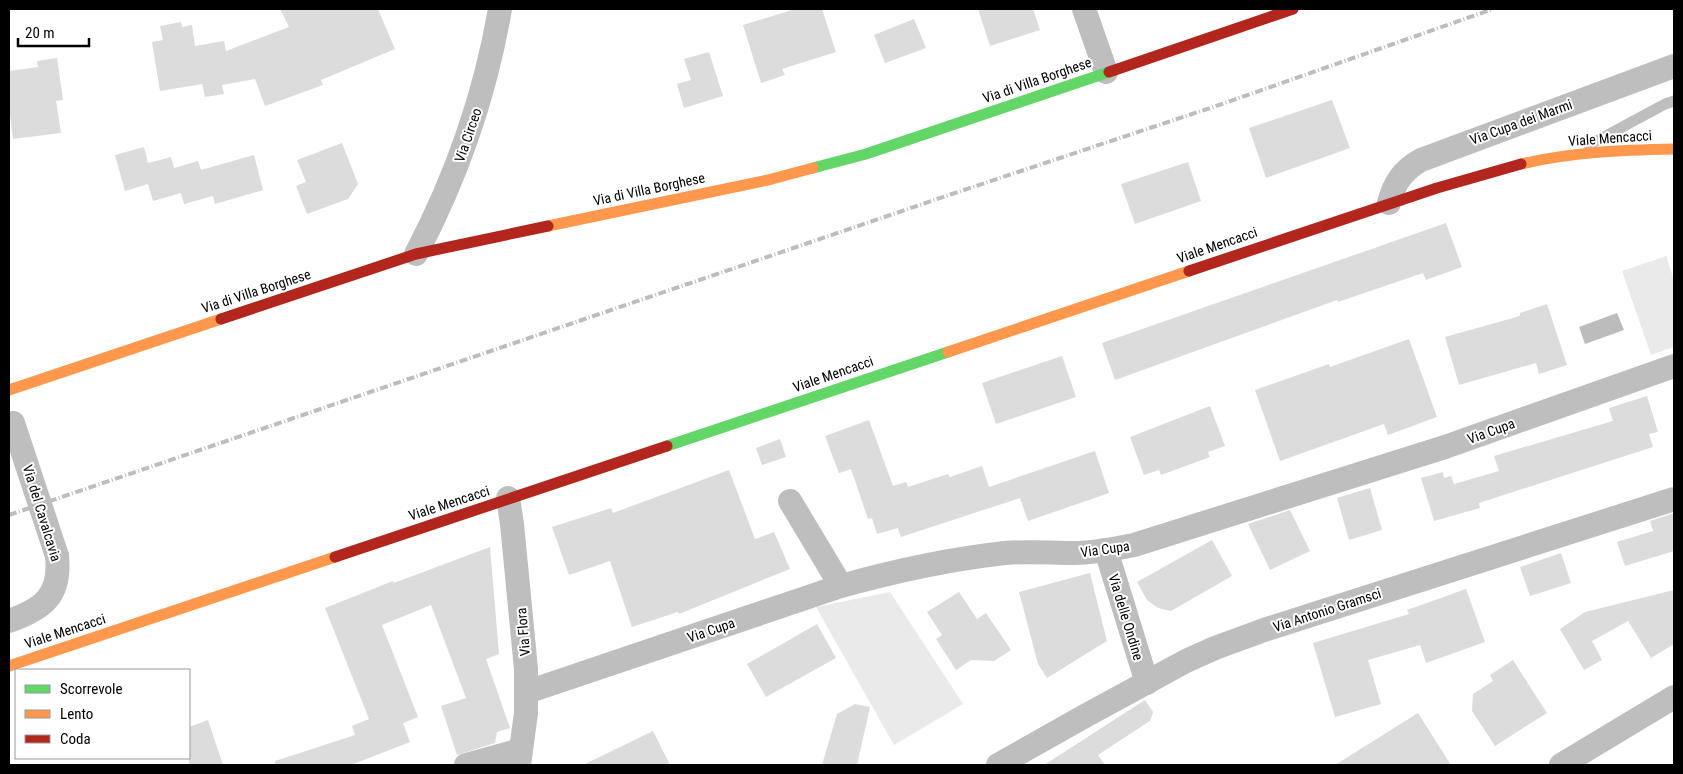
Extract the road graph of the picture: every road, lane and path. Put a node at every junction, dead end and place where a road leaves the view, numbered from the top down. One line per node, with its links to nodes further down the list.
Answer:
1 (500, 9): 10 (street, Via Circeo)
2 (1084, 9): 5 (street)
3 (1294, 9): 5 (main road, Via di Villa Borghese)
4 (1674, 66): 9 (street, Via Cupa dei Marmi)
5 (1106, 72): 10 (main road, Via di Villa Borghese)
6 (1674, 101): 8 (lane)
7 (1674, 149): 8 (main road, Viale Mencacci)
8 (1569, 155): 9 (main road, Viale Mencacci)
9 (1389, 203): 14 (main road, Viale Mencacci)
10 (416, 254): 12 (main road, Via di Villa Borghese)
11 (1674, 366): 17 (street, Via Cupa)
12 (9, 390)
13 (11, 417): 19 (street, Via del Cavalcavia, bridge)
14 (508, 498): 20 (main road, Viale Mencacci); 22 (street, Via Flora)
15 (1674, 500): 21 (street, Via Antonio Gramsci)
16 (790, 501): 18 (street)
17 (1106, 550): 18 (street, Via Cupa); 21 (street, Via delle Ondine)
18 (841, 586): 22 (street, Via Cupa)
19 (9, 621)
20 (9, 666)
21 (1147, 683): 26 (street, Via Antonio Gramsci)
22 (527, 692): 24 (street, Via Flora)
23 (1674, 697): 27 (street)
24 (520, 758): 25 (street)
25 (466, 765)
26 (998, 765)
27 (1561, 765)

